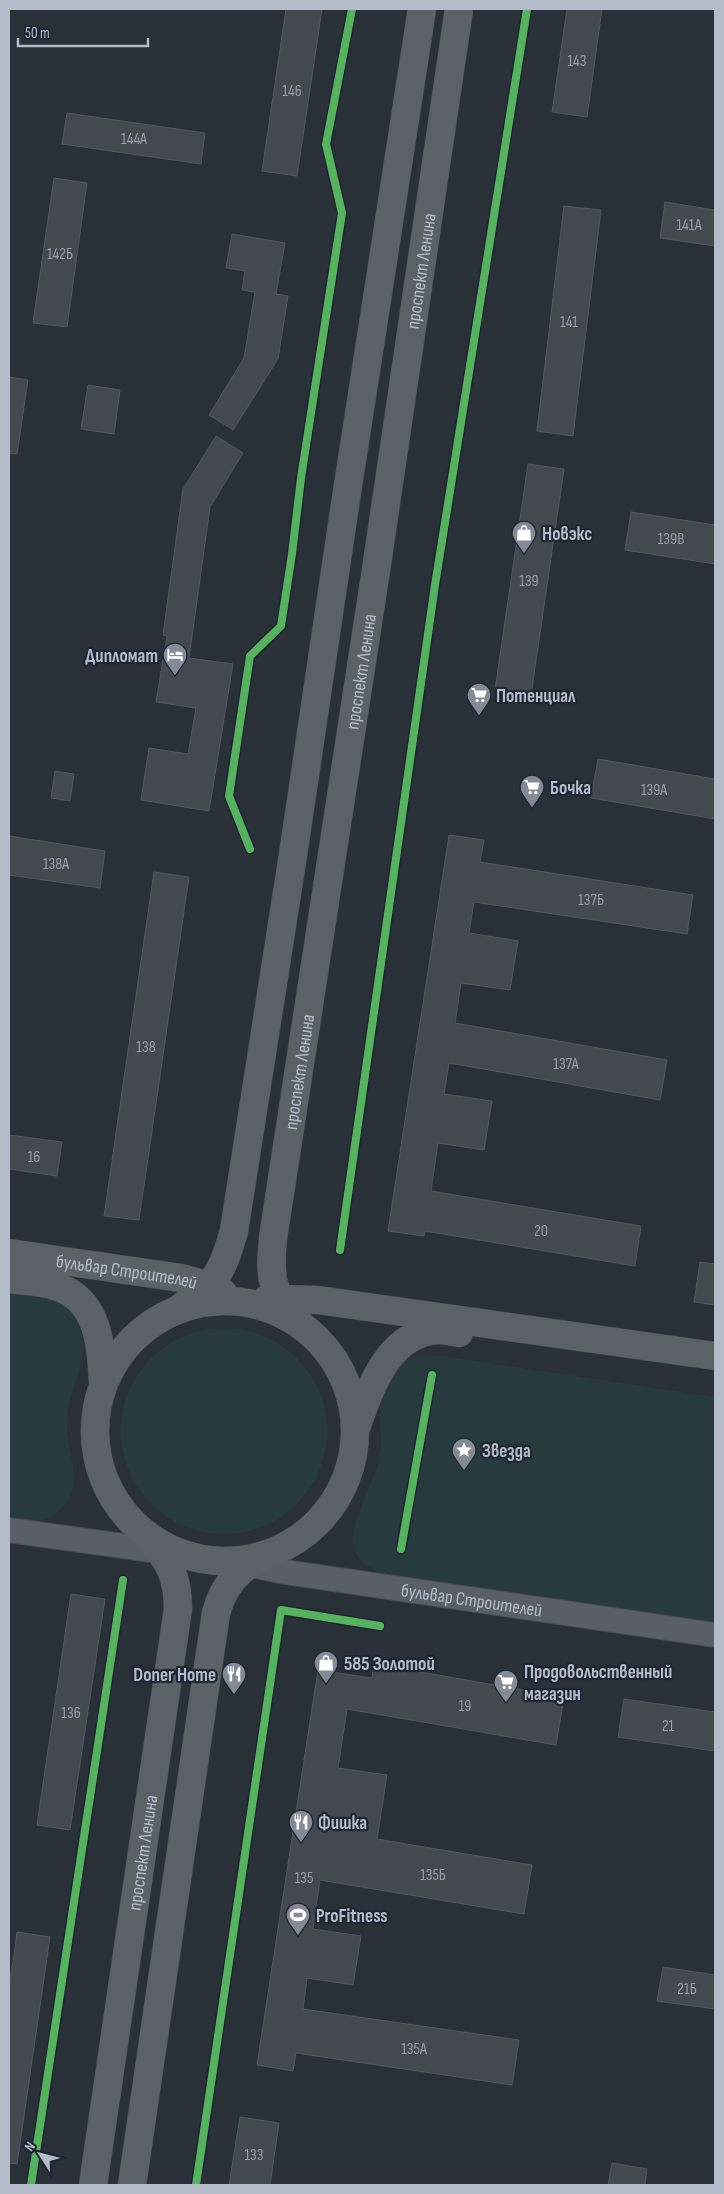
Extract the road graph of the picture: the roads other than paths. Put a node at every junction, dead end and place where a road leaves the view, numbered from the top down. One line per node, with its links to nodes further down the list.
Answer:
1 (422, 9): 5 (main road, проспект Ленина)
2 (459, 9): 6 (main road, проспект Ленина)
3 (9, 1253): 5 (main road, бульвар Строителей)
4 (9, 1278): 12 (main road, бульвар Строителей)
5 (209, 1286): 7 (main road, бульвар Строителей); 8 (main road, проспект Ленина)
6 (279, 1299): 7 (main road); 9 (main road, проспект Ленина); 10 (main road)
7 (244, 1302): 8 (main road); 9 (main road)
8 (180, 1308): 12 (main road)
9 (301, 1325): 13 (main road)
10 (715, 1356)
11 (715, 1371): 13 (main road)
12 (103, 1382): 15 (main road, проспект Ленина)
13 (356, 1429): 18 (main road)
14 (9, 1530): 16 (street)
15 (141, 1531): 16 (main road, проспект Ленина); 17 (main road)
16 (161, 1552): 17 (street); 20 (main road, проспект Ленина)
17 (188, 1556): 18 (main road)
18 (248, 1559): 19 (street, бульвар Строителей); 21 (main road, проспект Ленина)
19 (715, 1635)
20 (93, 2185)
21 (132, 2185)

